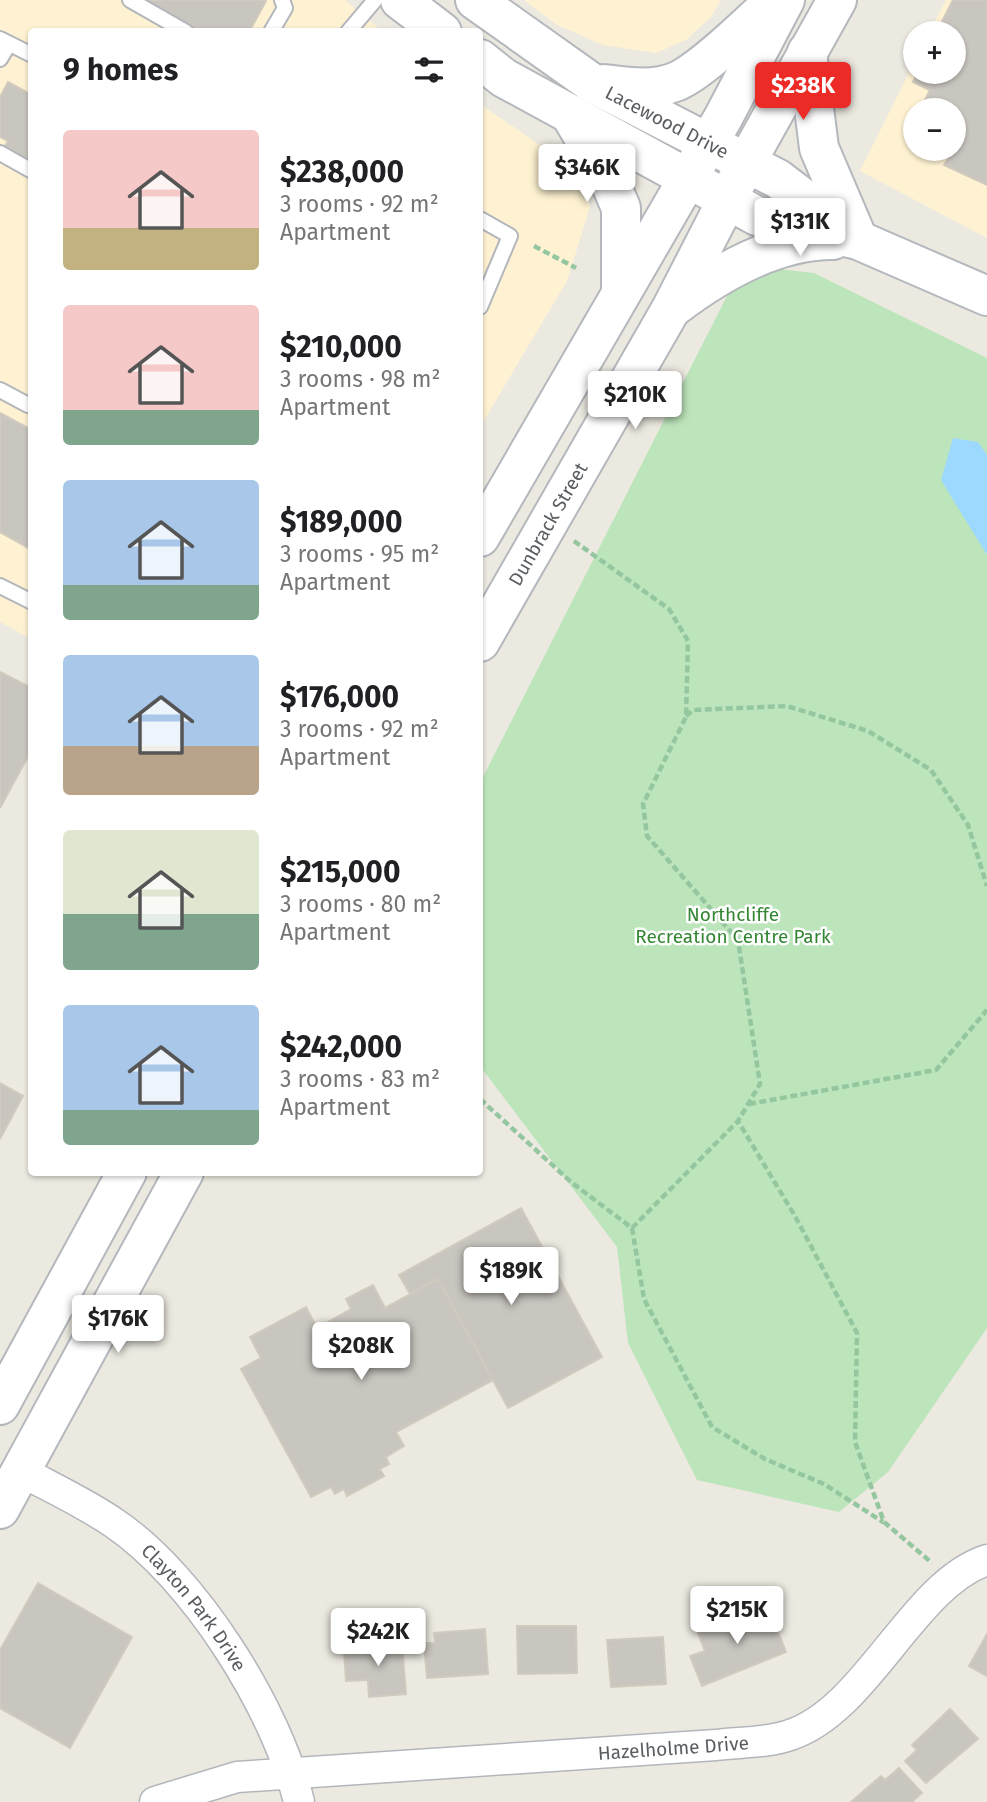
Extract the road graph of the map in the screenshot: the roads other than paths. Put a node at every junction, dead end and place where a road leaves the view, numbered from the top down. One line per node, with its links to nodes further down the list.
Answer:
1 (130, 0): 9 (lane)
2 (282, 0): 10 (lane)
3 (375, 0): 11 (lane)
4 (400, 0): 12 (main road)
5 (475, 0): 18 (main road, Lacewood Drive)
6 (775, 0): 18 (main road)
7 (785, 0): 20 (main road)
8 (837, 0): 14 (main road, Dunbrack Street)
9 (179, 28)
10 (273, 28)
11 (351, 28)
12 (437, 28)
13 (4, 41): 15 (lane); 16 (lane)
14 (807, 52): 22 (main road, Dunbrack Street); 27 (main road)
15 (28, 53)
16 (0, 59)
17 (483, 62): 19 (main road, Lacewood Drive)
18 (592, 83): 20 (main road, Lacewood Drive)
19 (570, 114): 24 (main road, Lacewood Drive); 28 (main road)
20 (708, 143): 22 (main road, Lacewood Drive); 24 (main road)
21 (0, 153): 23 (lane)
22 (746, 163): 25 (main road, Dunbrack Street); 27 (main road, Lacewood Drive)
23 (28, 168)
24 (689, 177): 25 (main road, Lacewood Drive); 28 (main road)
25 (728, 199): 27 (main road, Lacewood Drive); 31 (main road, Dunbrack Street)
26 (483, 221): 30 (lane)
27 (858, 240): 29 (main road, Lacewood Drive); 31 (main road)
28 (621, 289): 34 (main road)
29 (987, 296)
30 (483, 300)
31 (671, 309): 37 (main road, Dunbrack Street)
32 (0, 390): 33 (lane)
33 (28, 405)
34 (483, 532)
35 (0, 586): 36 (lane)
36 (28, 600)
37 (483, 637)
38 (125, 1176): 40 (main road)
39 (182, 1176): 41 (main road)
40 (0, 1405)
41 (21, 1471): 42 (main road); 44 (street, Clayton Park Drive)
42 (0, 1509)
43 (987, 1560): 44 (street, Hazelholme Drive)
44 (291, 1771): 45 (street, Hazelholme Drive); 46 (street, Clayton Park Drive)
45 (155, 1802)
46 (299, 1802)

